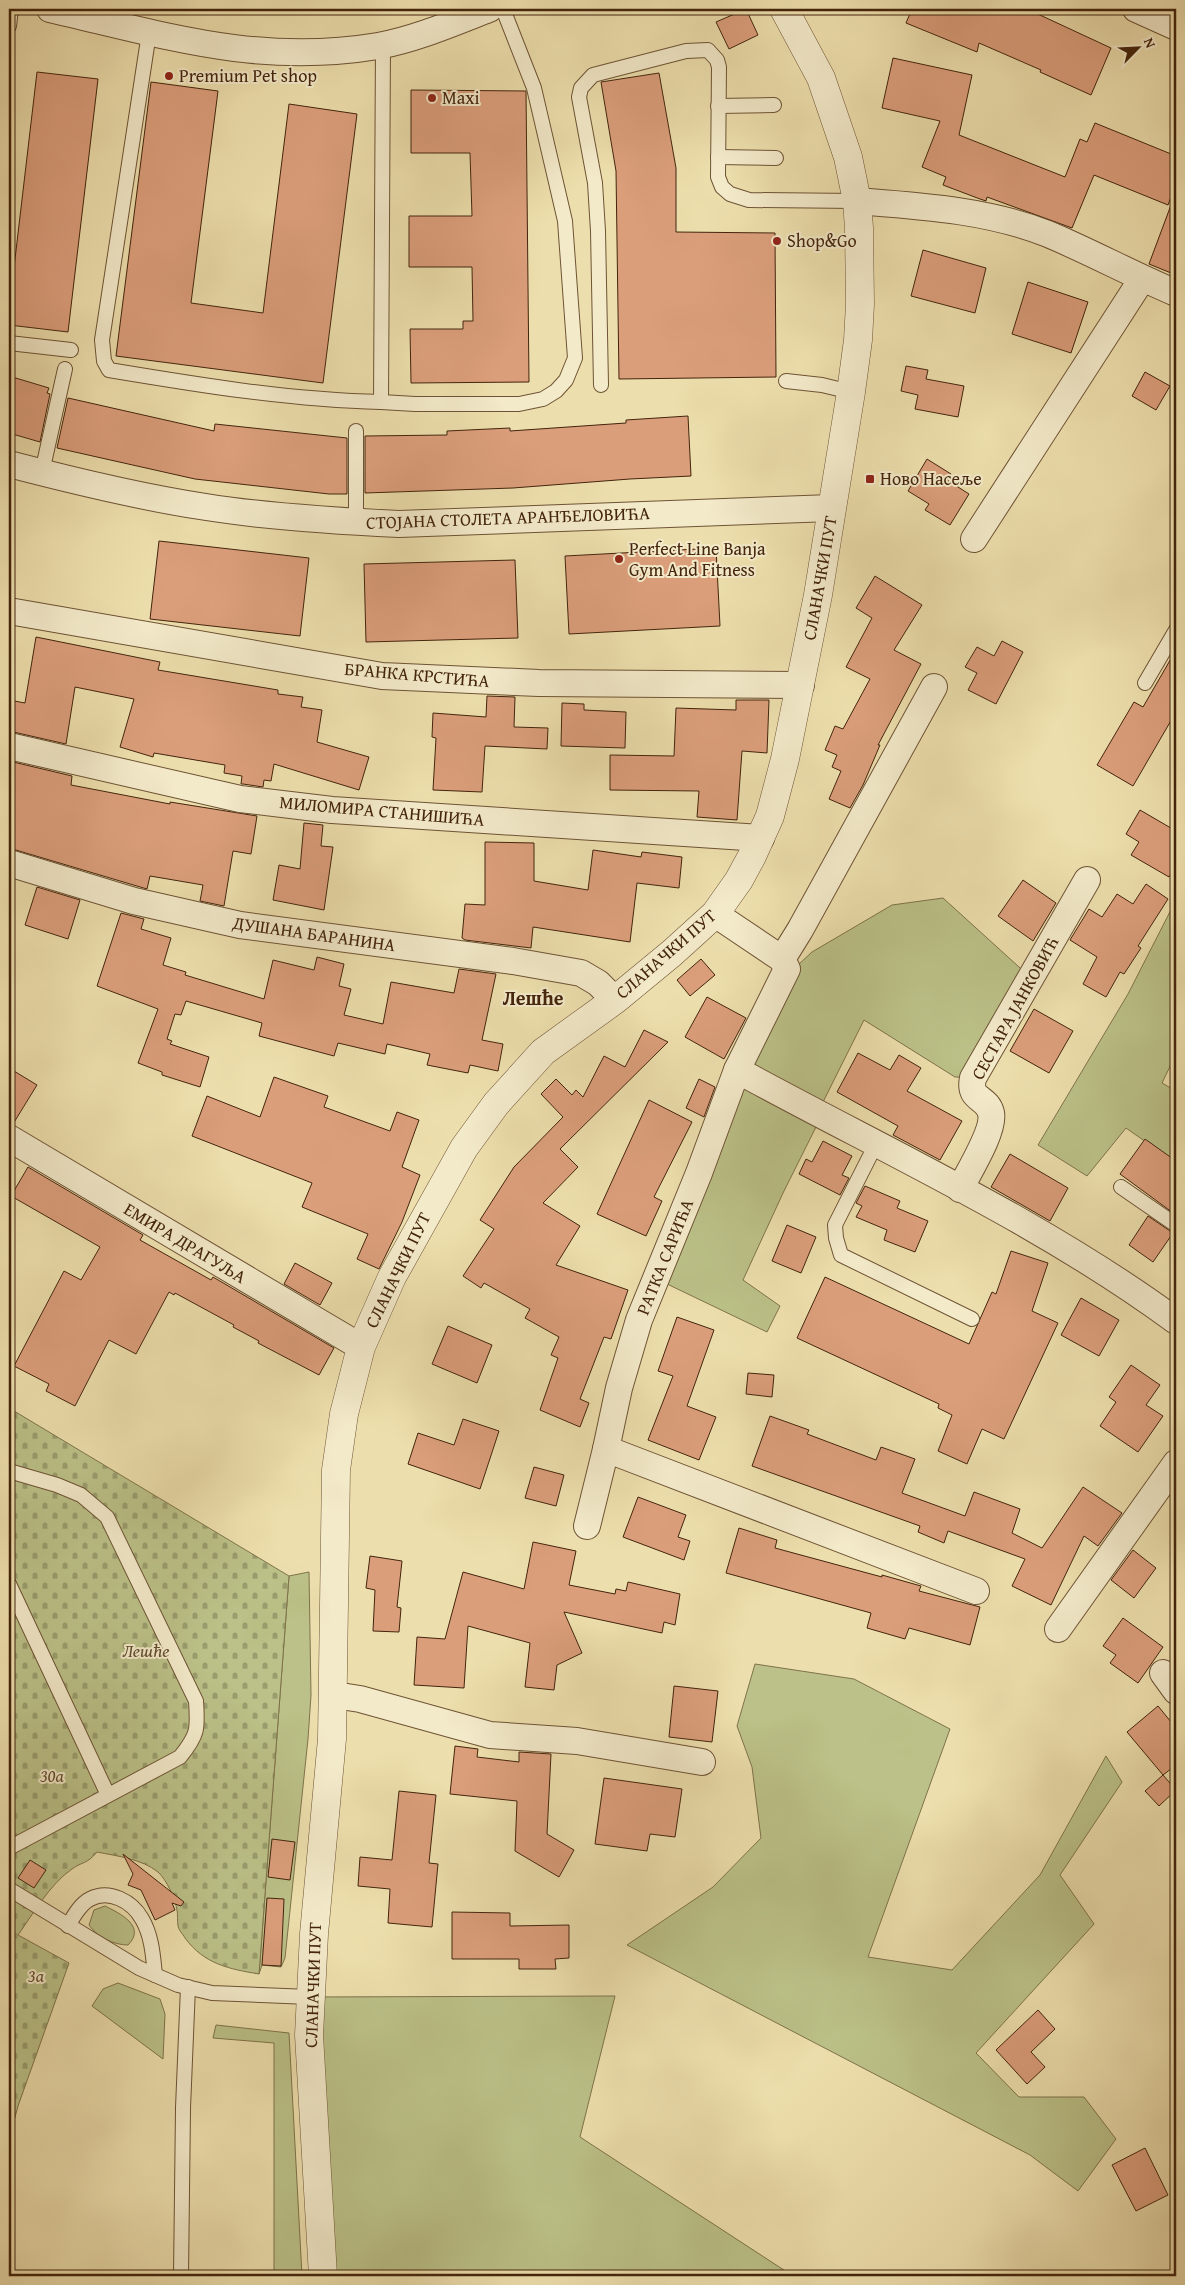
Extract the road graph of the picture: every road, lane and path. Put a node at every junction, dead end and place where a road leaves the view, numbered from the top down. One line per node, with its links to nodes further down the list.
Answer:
1 (11, 9): 7 (lane)
2 (50, 9): 9 (street)
3 (489, 9): 10 (street)
4 (503, 9): 24 (lane)
5 (784, 9): 15 (street, СЛАНАЧКИ ПУТ)
6 (1136, 9): 8 (street)
7 (9, 26)
8 (1176, 27)
9 (149, 33): 10 (street); 24 (lane)
10 (383, 44): 24 (lane)
11 (774, 105): 12 (lane)
12 (718, 106): 13 (lane); 22 (lane)
13 (718, 157): 14 (lane); 15 (lane)
14 (776, 158)
15 (857, 201): 16 (street); 23 (street, СЛАНАЧКИ ПУТ)
16 (1142, 279): 17 (street); 30 (street)
17 (1176, 293)
18 (9, 343): 19 (lane)
19 (71, 350)
20 (65, 369): 27 (lane)
21 (786, 381): 23 (lane)
22 (601, 385)
23 (851, 392): 28 (street, СЛАНАЧКИ ПУТ)
24 (381, 402)
25 (356, 430): 29 (lane)
26 (9, 464): 27 (street, СТОЈАНА СТОЛЕТА АРАНЂЕЛОВИЋА)
27 (42, 472): 29 (street, СТОЈАНА СТОЛЕТА АРАНЂЕЛОВИЋА)
28 (832, 508): 29 (street, СТОЈАНА СТОЛЕТА АРАНЂЕЛОВИЋА); 34 (street, СЛАНАЧКИ ПУТ)
29 (356, 522)
30 (974, 539)
31 (9, 611): 34 (street, БРАНКА КРСТИЋА)
32 (1176, 630): 33 (lane)
33 (1145, 683)
34 (801, 685): 37 (street, СЛАНАЧКИ ПУТ)
35 (934, 687): 41 (street)
36 (9, 746): 37 (street, МИЛОМИРА СТАНИШИЋА)
37 (761, 838): 40 (street, СЛАНАЧКИ ПУТ)
38 (9, 864): 42 (street, ДУШАНА БАРАНИНА)
39 (1087, 880): 47 (street, СЕСТАРА ЈАНКОВИЋ)
40 (715, 914): 41 (street); 42 (street, СЛАНАЧКИ ПУТ)
41 (782, 959): 43 (street, РАТКА САРИЋА)
42 (614, 1000): 51 (street, СЛАНАЧКИ ПУТ)
43 (737, 1070): 45 (street); 52 (street, РАТКА САРИЋА)
44 (9, 1138): 51 (street, ЕМИРА ДРАГУЉА)
45 (876, 1144): 47 (street); 49 (lane)
46 (1121, 1187): 48 (lane)
47 (960, 1189): 50 (street)
48 (1176, 1225)
49 (972, 1319)
50 (1176, 1321)
51 (361, 1347): 59 (street, СЛАНАЧКИ ПУТ)
52 (606, 1448): 55 (street, РАТКА САРИЋА); 57 (street)
53 (1176, 1463): 58 (street)
54 (9, 1471): 61 (lane)
55 (587, 1526)
56 (9, 1584): 61 (lane)
57 (976, 1591)
58 (1058, 1629)
59 (334, 1695): 60 (street); 67 (street, СЛАНАЧКИ ПУТ)
60 (702, 1762)
61 (108, 1794): 62 (lane)
62 (9, 1848)
63 (9, 1889): 64 (lane)
64 (68, 1926): 65 (lane); 65 (lane)
65 (155, 1976): 66 (lane)
66 (188, 1987): 67 (lane); 68 (lane)
67 (310, 1997): 69 (street, СЛАНАЧКИ ПУТ)
68 (181, 2276)
69 (323, 2276)

